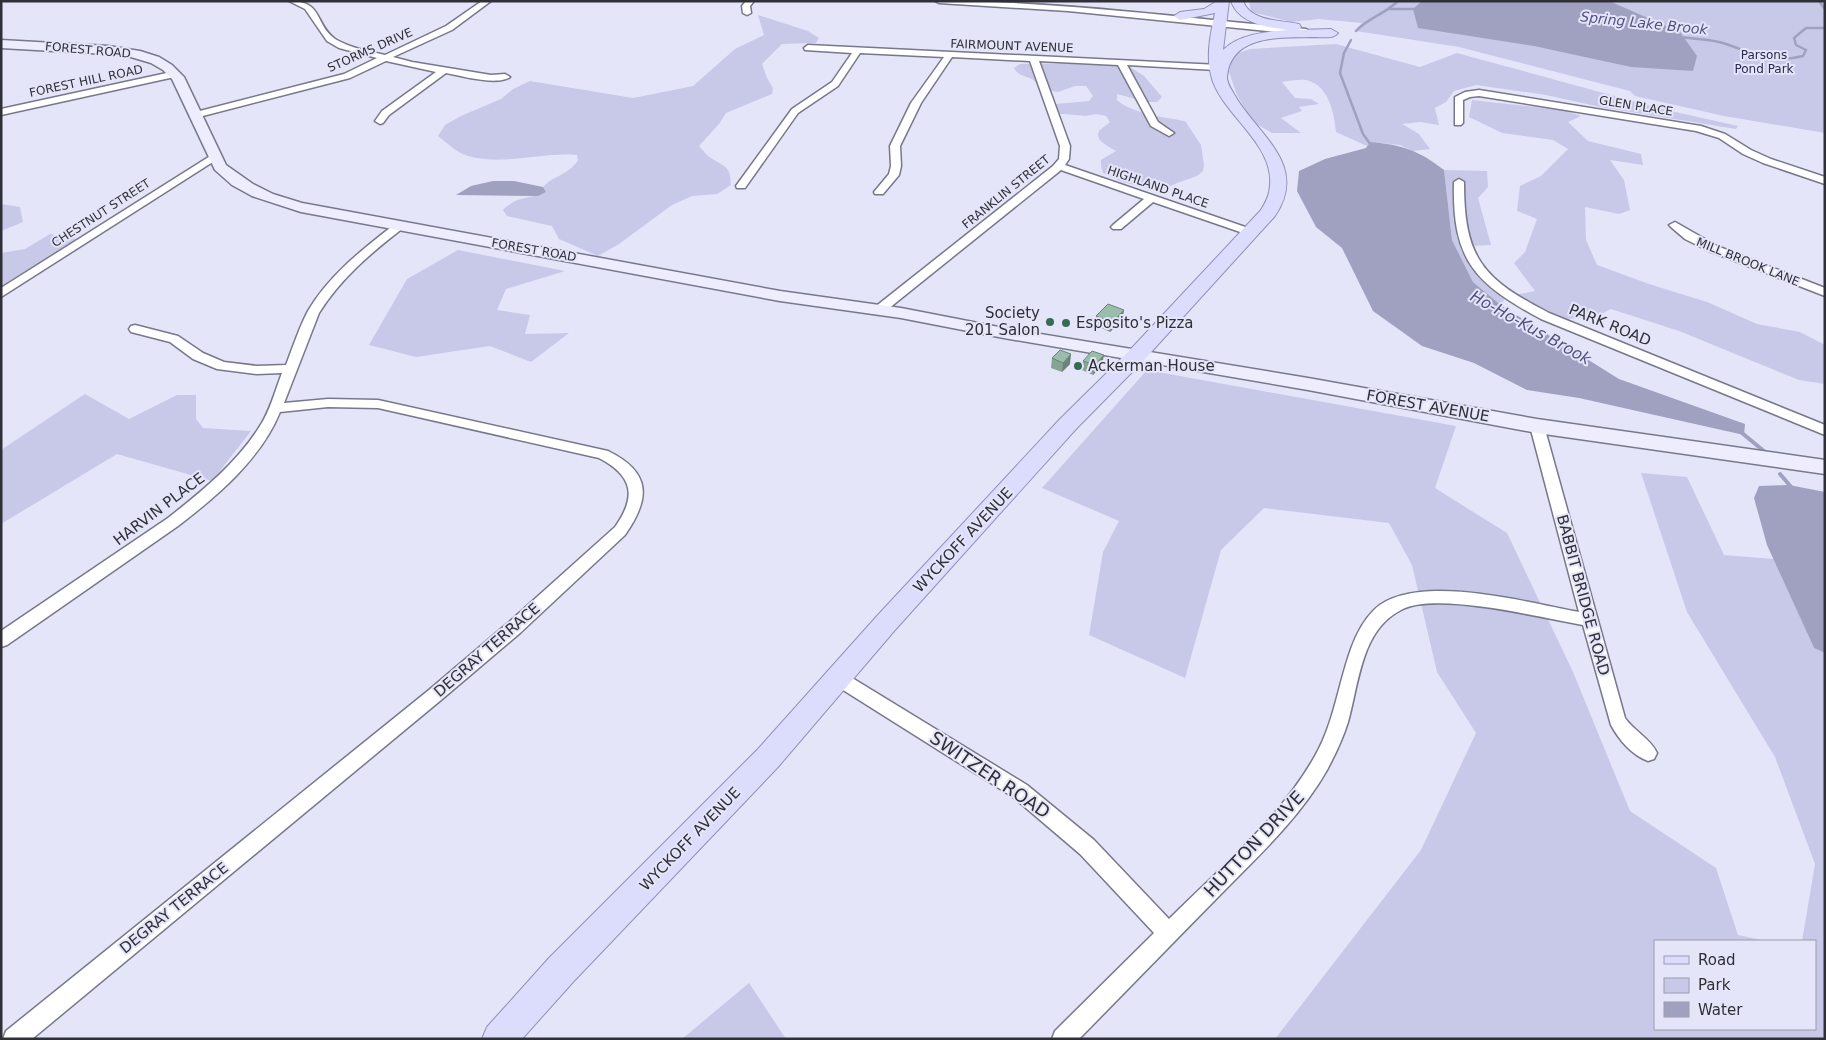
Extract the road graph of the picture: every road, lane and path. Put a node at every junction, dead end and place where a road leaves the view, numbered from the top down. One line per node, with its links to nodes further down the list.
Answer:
1 (293, 1): 16 (street)
2 (487, 1): 16 (street, STORMS DRIVE)
3 (750, 1): 7 (street)
4 (939, 1): 8 (street)
5 (1236, 1): 11 (main road)
6 (1223, 2): 9 (main road); 10 (main road, WYCKOFF AVENUE)
7 (747, 13)
8 (1125, 14): 9 (street); 10 (street)
9 (1180, 16): 10 (street)
10 (1220, 22): 11 (street); 20 (main road, WYCKOFF AVENUE)
11 (1331, 33): 20 (main road)
12 (1, 44): 21 (main road, FOREST ROAD)
13 (808, 48): 14 (street, FAIRMOUNT AVENUE)
14 (858, 50): 15 (street, FAIRMOUNT AVENUE); 32 (street)
15 (949, 56): 17 (street, FAIRMOUNT AVENUE); 33 (street)
16 (386, 58): 19 (street); 24 (street, STORMS DRIVE)
17 (1034, 59): 18 (street, FAIRMOUNT AVENUE); 29 (street, FRANKLIN STREET)
18 (1120, 63): 20 (street, FAIRMOUNT AVENUE); 27 (street)
19 (443, 71): 22 (street); 25 (street)
20 (1218, 73): 38 (main road, WYCKOFF AVENUE)
21 (176, 74): 23 (street, FOREST HILL ROAD); 24 (main road, FOREST ROAD)
22 (505, 77)
23 (1, 112)
24 (196, 115): 28 (main road, FOREST ROAD)
25 (380, 121)
26 (1458, 123): 30 (street, GLEN PLACE)
27 (1169, 133)
28 (215, 156): 36 (main road, FOREST ROAD); 40 (street, CHESTNUT STREET)
29 (1059, 166): 34 (street, HIGHLAND PLACE); 41 (street, FRANKLIN STREET)
30 (1825, 181)
31 (1460, 182): 47 (street, PARK ROAD)
32 (741, 186)
33 (879, 192)
34 (1151, 198): 37 (street); 38 (street, HIGHLAND PLACE)
35 (1675, 225): 39 (street, MILL BROOK LANE)
36 (399, 226): 41 (main road, FOREST ROAD); 44 (street, HARVIN PLACE)
37 (1117, 227)
38 (1250, 232): 43 (main road, WYCKOFF AVENUE)
39 (1825, 292)
40 (1, 293)
41 (879, 310): 43 (main road, FOREST ROAD)
42 (135, 329): 44 (street)
43 (1136, 356): 46 (main road, FOREST AVENUE); 51 (main road, WYCKOFF AVENUE)
44 (290, 369): 45 (street, HARVIN PLACE)
45 (274, 408): 50 (street, HARVIN PLACE); 54 (street, DEGRAY TERRACE)
46 (1537, 426): 48 (main road, FOREST AVENUE); 49 (street, BABBIT BRIDGE ROAD)
47 (1825, 430)
48 (1825, 467)
49 (1590, 620): 52 (street, BABBIT BRIDGE ROAD); 53 (street, HUTTON DRIVE)
50 (1, 640)
51 (838, 678): 53 (street, SWITZER ROAD); 55 (main road, WYCKOFF AVENUE)
52 (1648, 753)
53 (1168, 933): 56 (street, HUTTON DRIVE)
54 (14, 1039)
55 (499, 1039)
56 (1063, 1039)

